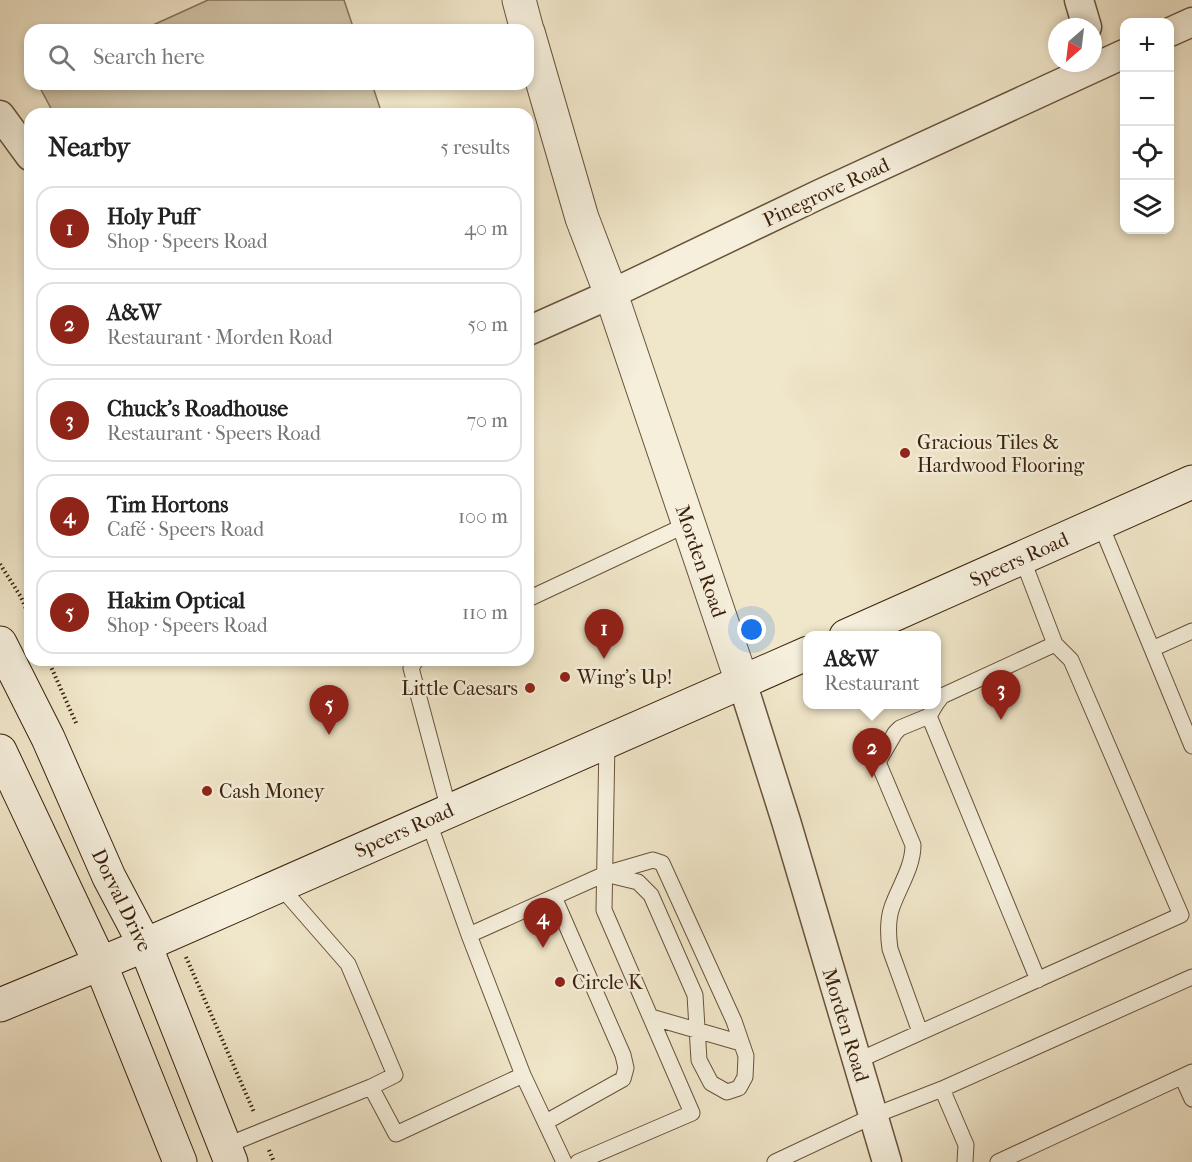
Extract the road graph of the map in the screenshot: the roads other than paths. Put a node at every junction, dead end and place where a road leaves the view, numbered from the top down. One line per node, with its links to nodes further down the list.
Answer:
1 (519, 0): 5 (main road, Morden Road)
2 (1079, 0): 3 (street)
3 (1084, 18)
4 (1192, 22): 6 (street)
5 (526, 24)
6 (1174, 30)
7 (534, 52): 13 (main road, Morden Road)
8 (1120, 55): 9 (street, Pinegrove Road)
9 (1102, 56)
10 (1066, 72): 13 (street, Pinegrove Road)
11 (0, 115): 12 (street)
12 (24, 148)
13 (611, 294): 14 (street, Pinegrove Road); 17 (main road, Morden Road)
14 (534, 328)
15 (1192, 482): 16 (main road, Speers Road)
16 (1100, 523): 18 (main road, Speers Road); 24 (lane)
17 (688, 524): 19 (lane); 27 (main road, Morden Road)
18 (1022, 558): 20 (main road, Speers Road); 23 (lane)
19 (534, 597)
20 (857, 631)
21 (1192, 631): 24 (lane)
22 (0, 643): 40 (main road, Dorval Drive)
23 (1055, 644): 28 (lane); 43 (lane)
24 (1152, 649): 29 (lane)
25 (803, 655): 27 (main road, Speers Road)
26 (412, 666): 35 (lane)
27 (742, 682): 32 (main road, Speers Road); 49 (street, Morden Road)
28 (941, 698)
29 (1185, 707): 33 (lane)
30 (932, 709): 47 (lane)
31 (934, 709): 43 (lane)
32 (608, 741): 35 (main road, Speers Road); 36 (lane)
33 (1192, 746)
34 (0, 751): 41 (main road)
35 (439, 815): 37 (main road, Speers Road); 39 (lane)
36 (604, 874): 38 (lane); 45 (lane); 46 (lane); 48 (lane)
37 (279, 885): 40 (main road, Speers Road); 52 (lane)
38 (554, 897): 39 (lane); 56 (lane)
39 (469, 935): 50 (lane)
40 (145, 945): 41 (main road, Speers Road); 57 (main road, Dorval Drive)
41 (100, 963): 44 (main road, Speers Road); 58 (main road)
42 (1192, 977): 53 (lane)
43 (1038, 980): 47 (lane)
44 (0, 1005)
45 (651, 1017): 46 (lane); 60 (lane)
46 (697, 1030): 48 (lane); 48 (lane)
47 (920, 1032): 49 (lane)
48 (741, 1043)
49 (857, 1060): 55 (street, Morden Road)
50 (523, 1075): 52 (lane); 56 (lane)
51 (1187, 1075): 54 (lane); 64 (lane)
52 (371, 1087): 57 (lane)
53 (942, 1089): 55 (lane); 63 (lane)
54 (1192, 1099)
55 (873, 1116): 61 (lane); 62 (street, Morden Road)
56 (546, 1122): 59 (lane)
57 (228, 1154)
58 (180, 1162)
59 (564, 1162)
60 (578, 1162)
61 (774, 1162)
62 (887, 1162)
63 (965, 1162)
64 (998, 1162)

